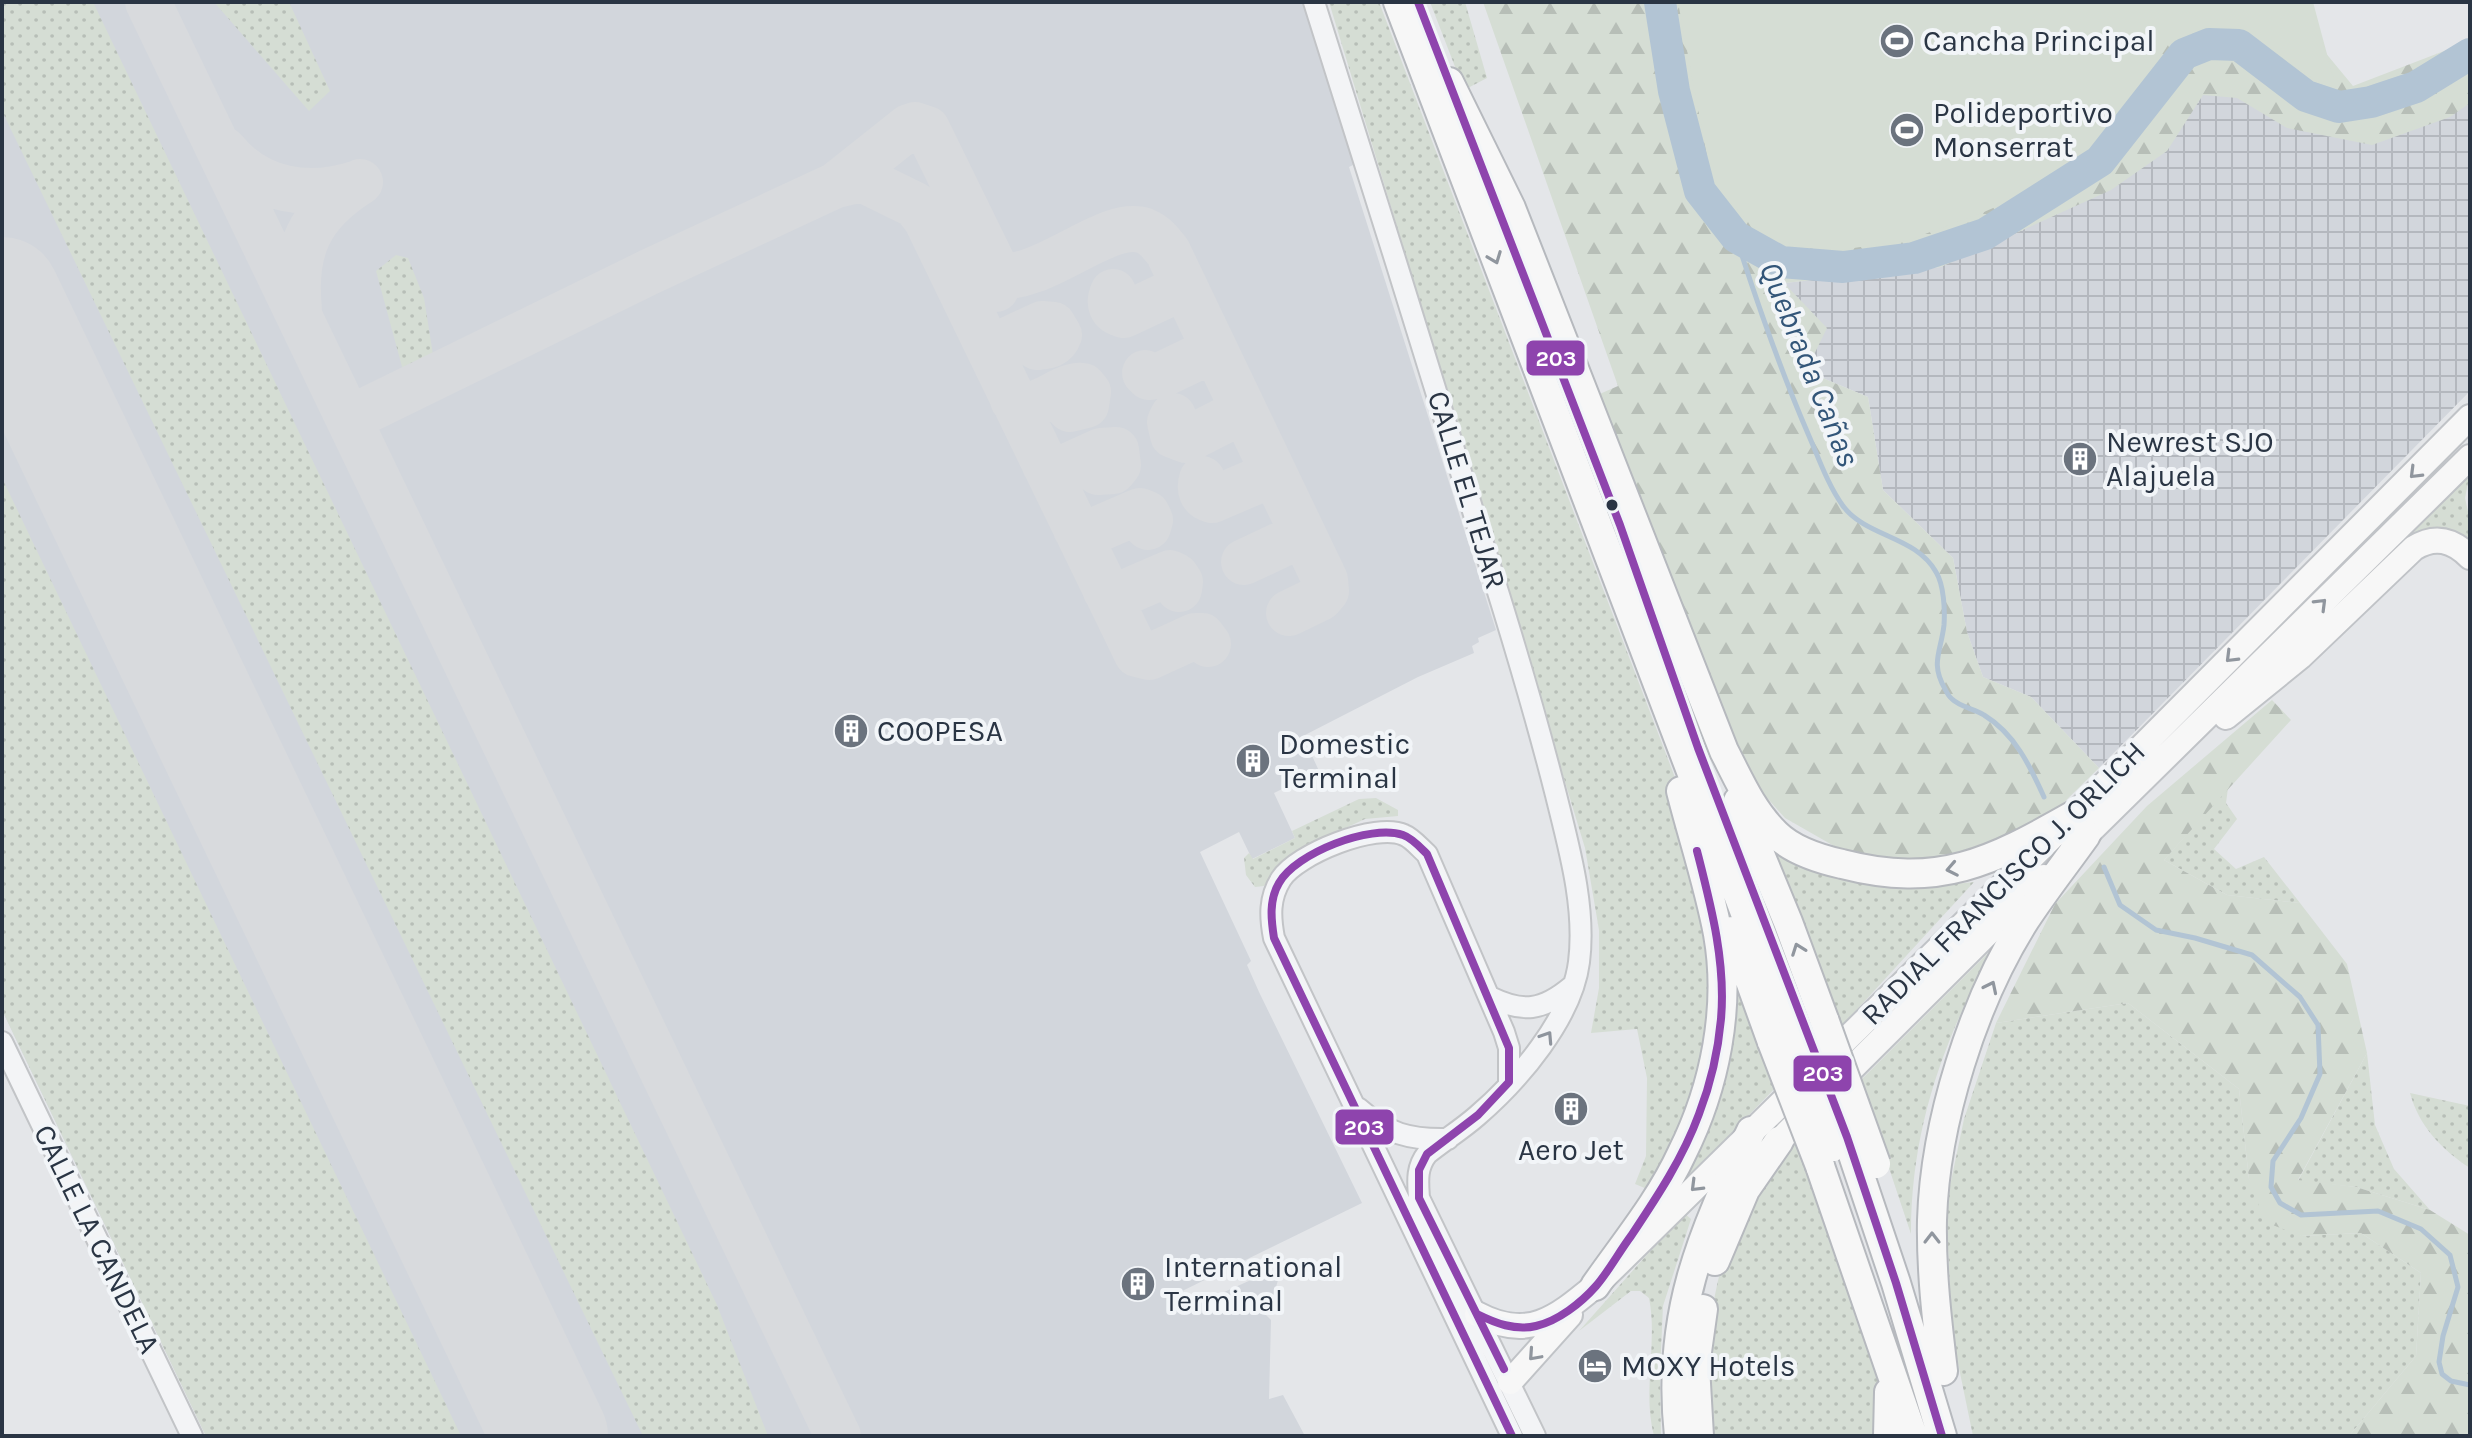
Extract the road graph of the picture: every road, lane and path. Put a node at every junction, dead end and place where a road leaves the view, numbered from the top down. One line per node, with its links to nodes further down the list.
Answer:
1 (1314, 2): 12 (street, CALLE EL TEJAR)
2 (1398, 2): 7 (highway, one-way to 7)
3 (1418, 2): 4 (highway)
4 (1449, 82): 7 (highway); 11 (highway, one-way to 4)
5 (2470, 417): 11 (main road, RADIAL FRANCISCO J. ORLICH, one-way to 11)
6 (2470, 457): 10 (main road, RADIAL FRANCISCO J. ORLICH, one-way to 6)
7 (1609, 528): 9 (highway); 14 (highway)
8 (2470, 557): 10 (main road)
9 (1681, 791): 14 (highway); 22 (highway)
10 (2115, 807): 11 (main road, RADIAL FRANCISCO J. ORLICH)
11 (2080, 825): 18 (main road, RADIAL FRANCISCO J. ORLICH); 20 (main road, RADIAL FRANCISCO J. ORLICH); 24 (highway, one-way to 11)
12 (1574, 985): 13 (street); 16 (street, CALLE EL TEJAR, one-way to 12)
13 (1490, 997): 16 (street); 17 (street)
14 (1797, 1029): 21 (highway); 21 (highway, bridge); 24 (highway, bridge)
15 (2, 1042): 27 (street, CALLE LA CANDELA)
16 (1509, 1082): 19 (street, CALLE EL TEJAR)
17 (1352, 1102): 19 (street); 28 (street)
18 (1751, 1131): 22 (main road, RADIAL FRANCISCO J. ORLICH, one-way to 22); 30 (highway)
19 (1448, 1139): 23 (street, CALLE EL TEJAR)
20 (1779, 1141): 31 (highway)
21 (1833, 1150): 26 (highway); 26 (highway); 32 (highway)
22 (1595, 1286): 23 (main road, RADIAL FRANCISCO J. ORLICH); 25 (main road, one-way to 25)
23 (1477, 1314): 25 (street, CALLE EL TEJAR)
24 (1943, 1371): 33 (highway)
25 (1510, 1382): 29 (street, CALLE EL TEJAR)
26 (1909, 1435)
27 (192, 1436)
28 (1512, 1436)
29 (1535, 1436)
30 (1679, 1436)
31 (1699, 1436)
32 (1942, 1436)
33 (1952, 1436)

